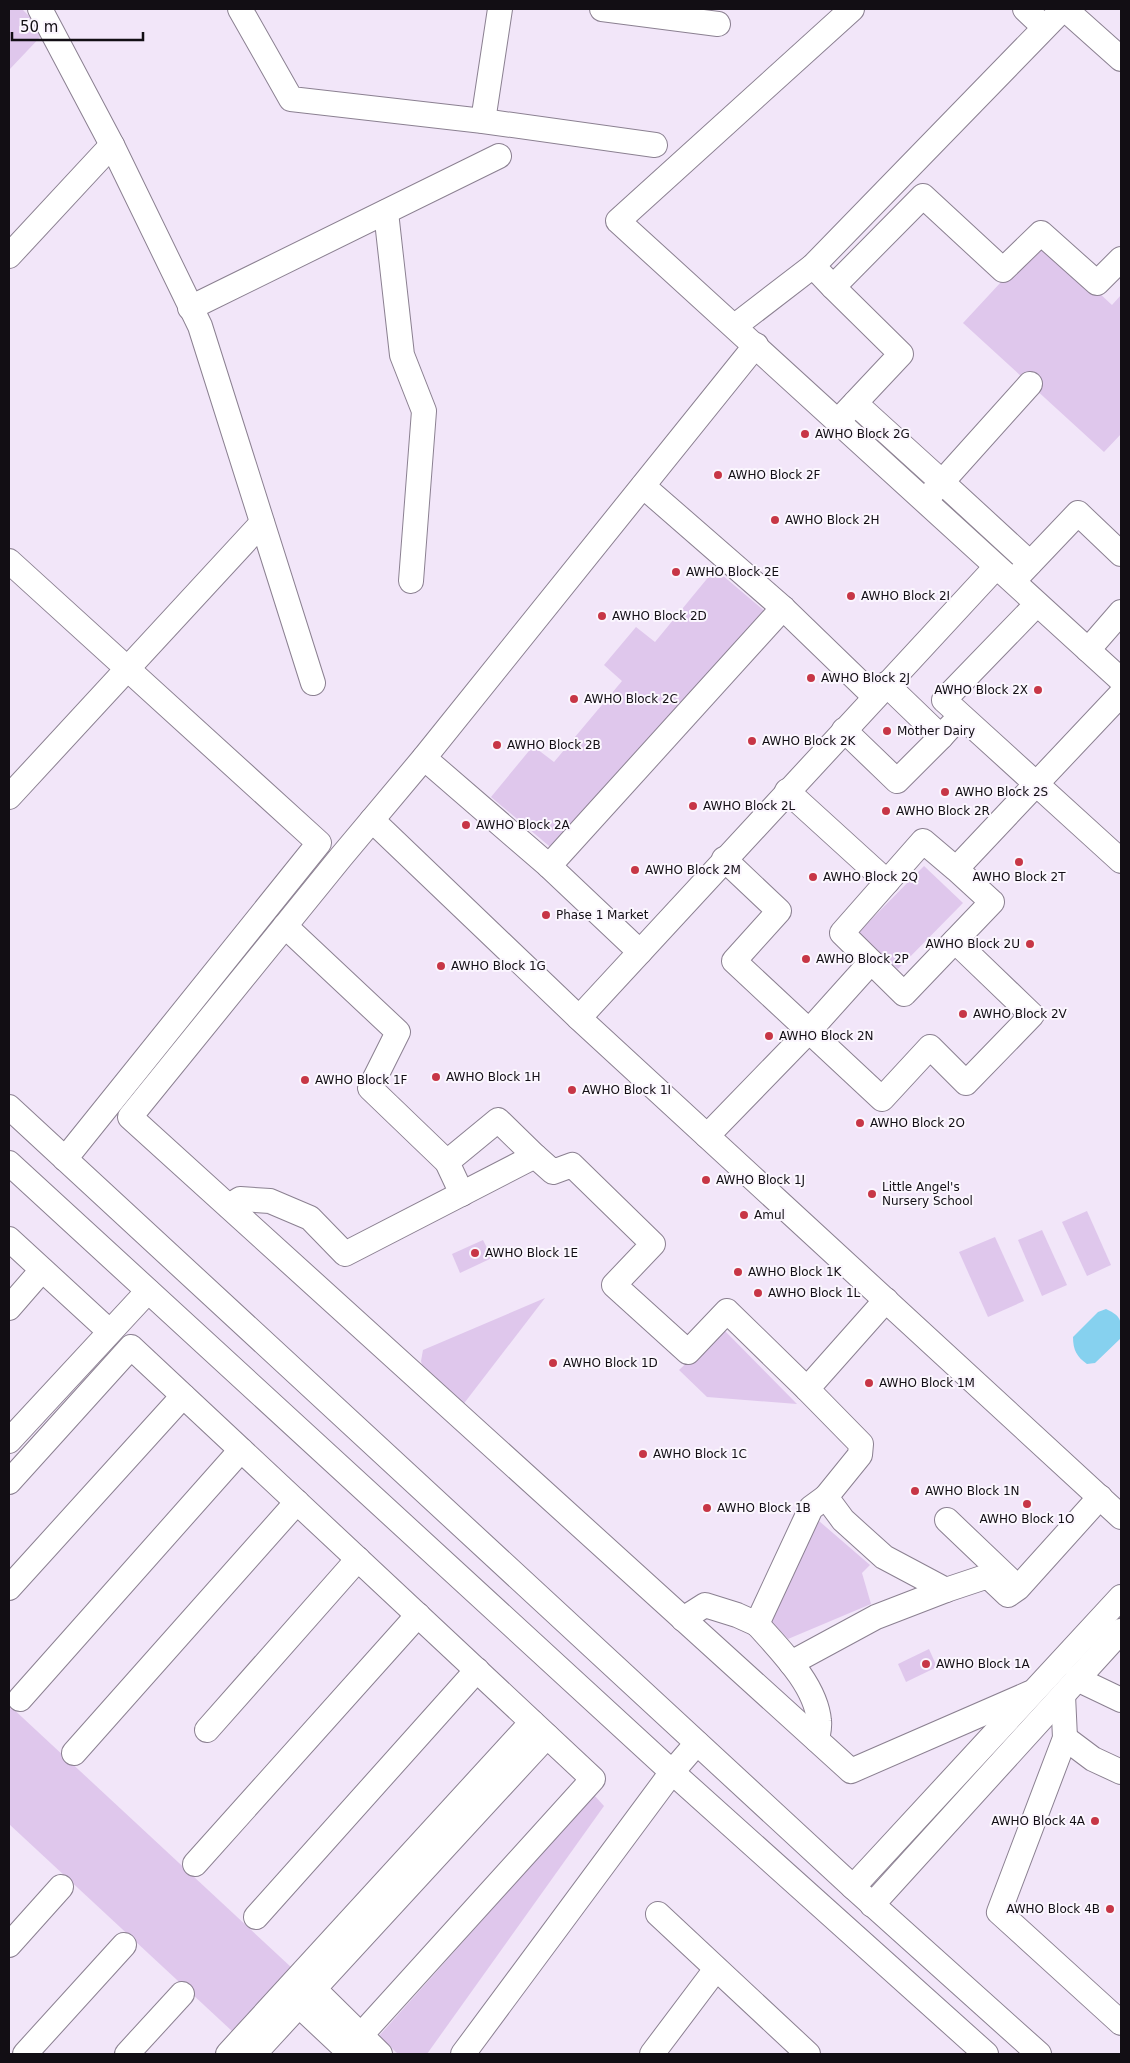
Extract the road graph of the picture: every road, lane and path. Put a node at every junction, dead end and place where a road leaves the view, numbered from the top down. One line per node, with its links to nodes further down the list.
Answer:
1 (40, 9): 12 (street)
2 (240, 9): 11 (street)
3 (500, 9): 11 (street)
4 (602, 9): 8 (street)
5 (852, 9): 21 (street)
6 (1025, 9): 9 (street)
7 (1064, 9): 9 (street); 10 (street)
8 (718, 24)
9 (1044, 27): 18 (street)
10 (1121, 60)
11 (483, 121): 13 (street)
12 (112, 145): 16 (street); 20 (street)
13 (655, 145)
14 (499, 156): 15 (street)
15 (386, 212): 20 (street); 34 (street)
16 (9, 256)
17 (1121, 259): 19 (street)
18 (813, 266): 19 (street); 21 (street)
19 (833, 287): 24 (street)
20 (190, 308): 29 (street)
21 (735, 326): 22 (street)
22 (756, 345): 25 (street); 27 (street)
23 (1030, 384): 26 (street)
24 (855, 403): 25 (street); 26 (street)
25 (838, 421): 28 (street)
26 (942, 482): 28 (street); 32 (street)
27 (644, 486): 36 (street); 47 (street)
28 (924, 501): 33 (street)
29 (262, 523): 39 (street); 41 (street)
30 (1121, 554): 32 (street)
31 (9, 561): 39 (street)
32 (1030, 563): 33 (street)
33 (1004, 574): 35 (street); 42 (street)
34 (411, 581)
35 (1037, 604): 38 (street); 44 (street)
36 (783, 608): 42 (street); 54 (street)
37 (1121, 612): 38 (street)
38 (1088, 650): 40 (street)
39 (127, 668): 50 (street); 66 (street)
40 (1121, 680)
41 (313, 683)
42 (881, 691): 45 (street); 46 (street)
43 (1121, 694): 48 (street)
44 (960, 716): 46 (street); 48 (street)
45 (844, 730): 46 (street); 49 (street)
46 (941, 737)
47 (424, 758): 51 (street); 54 (street)
48 (1034, 784): 53 (street); 55 (street)
49 (787, 791): 52 (street); 56 (street)
50 (9, 797)
51 (372, 820): 57 (street); 61 (street)
52 (724, 859): 59 (street); 62 (street)
53 (1121, 861)
54 (549, 866): 59 (street)
55 (956, 869): 56 (street); 58 (street)
56 (886, 882): 60 (street)
57 (285, 926): 67 (street); 70 (street)
58 (955, 941): 60 (street); 62 (street)
59 (640, 952): 61 (street)
60 (871, 962): 62 (street)
61 (578, 1018): 64 (street)
62 (809, 1031): 64 (street)
63 (9, 1107): 66 (street)
64 (707, 1136): 74 (street)
65 (535, 1156): 67 (street); 69 (street); 77 (street)
66 (65, 1159): 106 (street)
67 (447, 1162): 69 (street)
68 (9, 1163): 73 (street)
69 (462, 1194): 70 (street)
70 (228, 1206): 93 (street)
71 (9, 1240): 72 (street)
72 (42, 1270): 75 (street); 76 (street)
73 (148, 1291): 76 (street); 108 (street)
74 (886, 1300): 77 (street); 83 (street)
75 (9, 1308)
76 (109, 1331): 79 (street)
77 (807, 1389): 82 (street)
78 (184, 1396): 80 (street); 81 (street); 88 (street)
79 (9, 1441)
80 (241, 1450): 84 (street); 100 (street)
81 (9, 1482)
82 (826, 1497): 90 (street); 94 (street)
83 (1100, 1497): 85 (street); 89 (street)
84 (297, 1502): 87 (street); 107 (street)
85 (1121, 1517)
86 (947, 1520): 89 (street)
87 (358, 1559): 92 (street); 103 (street)
88 (9, 1588)
89 (1018, 1588): 90 (street)
90 (946, 1590): 96 (street)
91 (1121, 1597): 99 (street)
92 (418, 1615): 97 (street); 110 (street)
93 (683, 1619): 94 (street); 105 (street)
94 (757, 1624): 96 (street)
95 (1121, 1631): 98 (street)
96 (791, 1663): 105 (street)
97 (476, 1670): 102 (street); 115 (street)
98 (1070, 1687): 101 (street); 104 (street); 113 (street)
99 (1030, 1694): 105 (street); 111 (street)
100 (20, 1699)
101 (1121, 1700)
102 (540, 1729): 119 (street); 122 (street)
103 (207, 1730)
104 (1065, 1738): 109 (street); 121 (street)
105 (817, 1740)
106 (697, 1743): 108 (street); 111 (street)
107 (74, 1753)
108 (672, 1772): 128 (street); 131 (street)
109 (1121, 1772)
110 (195, 1864)
111 (853, 1887): 113 (street)
112 (61, 1888): 116 (street)
113 (872, 1905): 132 (street)
114 (658, 1914): 118 (street)
115 (256, 1917)
116 (9, 1944)
117 (124, 1945): 123 (street)
118 (716, 1969): 129 (street); 130 (street)
119 (300, 1990): 122 (street); 125 (street); 126 (street)
120 (182, 1994): 124 (street)
121 (1121, 2023)
122 (356, 2045): 127 (street)
123 (25, 2054)
124 (127, 2054)
125 (228, 2054)
126 (254, 2054)
127 (380, 2054)
128 (463, 2054)
129 (652, 2054)
130 (808, 2054)
131 (986, 2054)
132 (1039, 2054)

